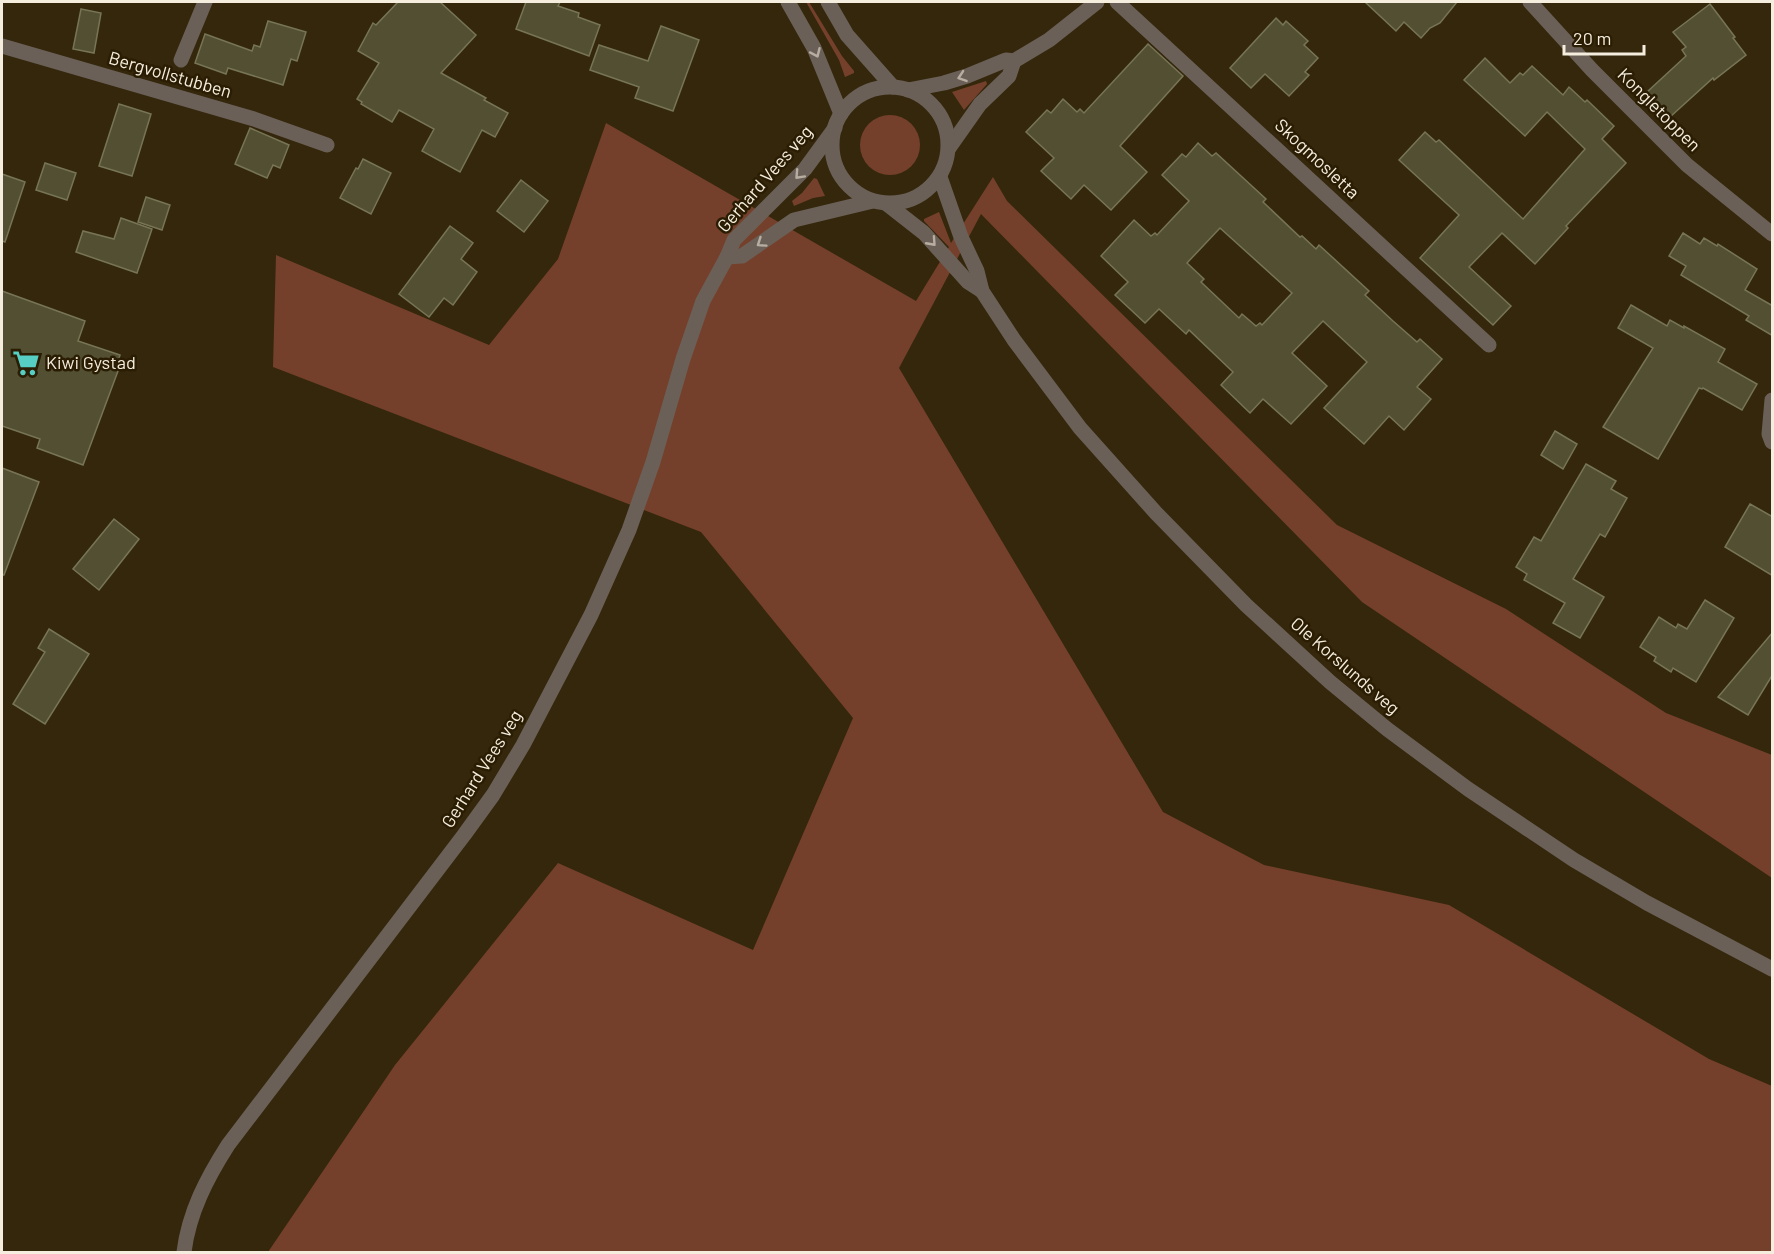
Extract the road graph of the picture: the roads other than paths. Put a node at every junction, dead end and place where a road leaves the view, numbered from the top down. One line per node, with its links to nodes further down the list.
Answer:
1 (205, 2): 8 (street)
2 (788, 2): 11 (street, one-way to 11)
3 (828, 2): 10 (street)
4 (1097, 2): 9 (street)
5 (1117, 2): 19 (street, Skogmosletta)
6 (1530, 2): 16 (street, Kongletoppen)
7 (2, 46): 12 (street, Bergvollstubben)
8 (181, 60)
9 (1014, 62): 10 (street, one-way to 10); 13 (street)
10 (900, 88): 11 (street); 13 (street)
11 (838, 121): 15 (street); 17 (street, Gerhard Vees veg, one-way to 17)
12 (327, 145)
13 (949, 148): 14 (street)
14 (939, 177): 15 (street); 18 (street, Ole Korslunds veg)
15 (880, 203): 17 (street, Gerhard Vees veg, one-way to 17); 18 (street, Ole Korslunds veg, one-way to 18)
16 (1773, 234)
17 (727, 257): 23 (street, Gerhard Vees veg)
18 (982, 291): 22 (street, Ole Korslunds veg)
19 (1489, 345)
20 (1773, 400): 21 (street)
21 (1773, 442)
22 (1773, 969)
23 (184, 1252)

